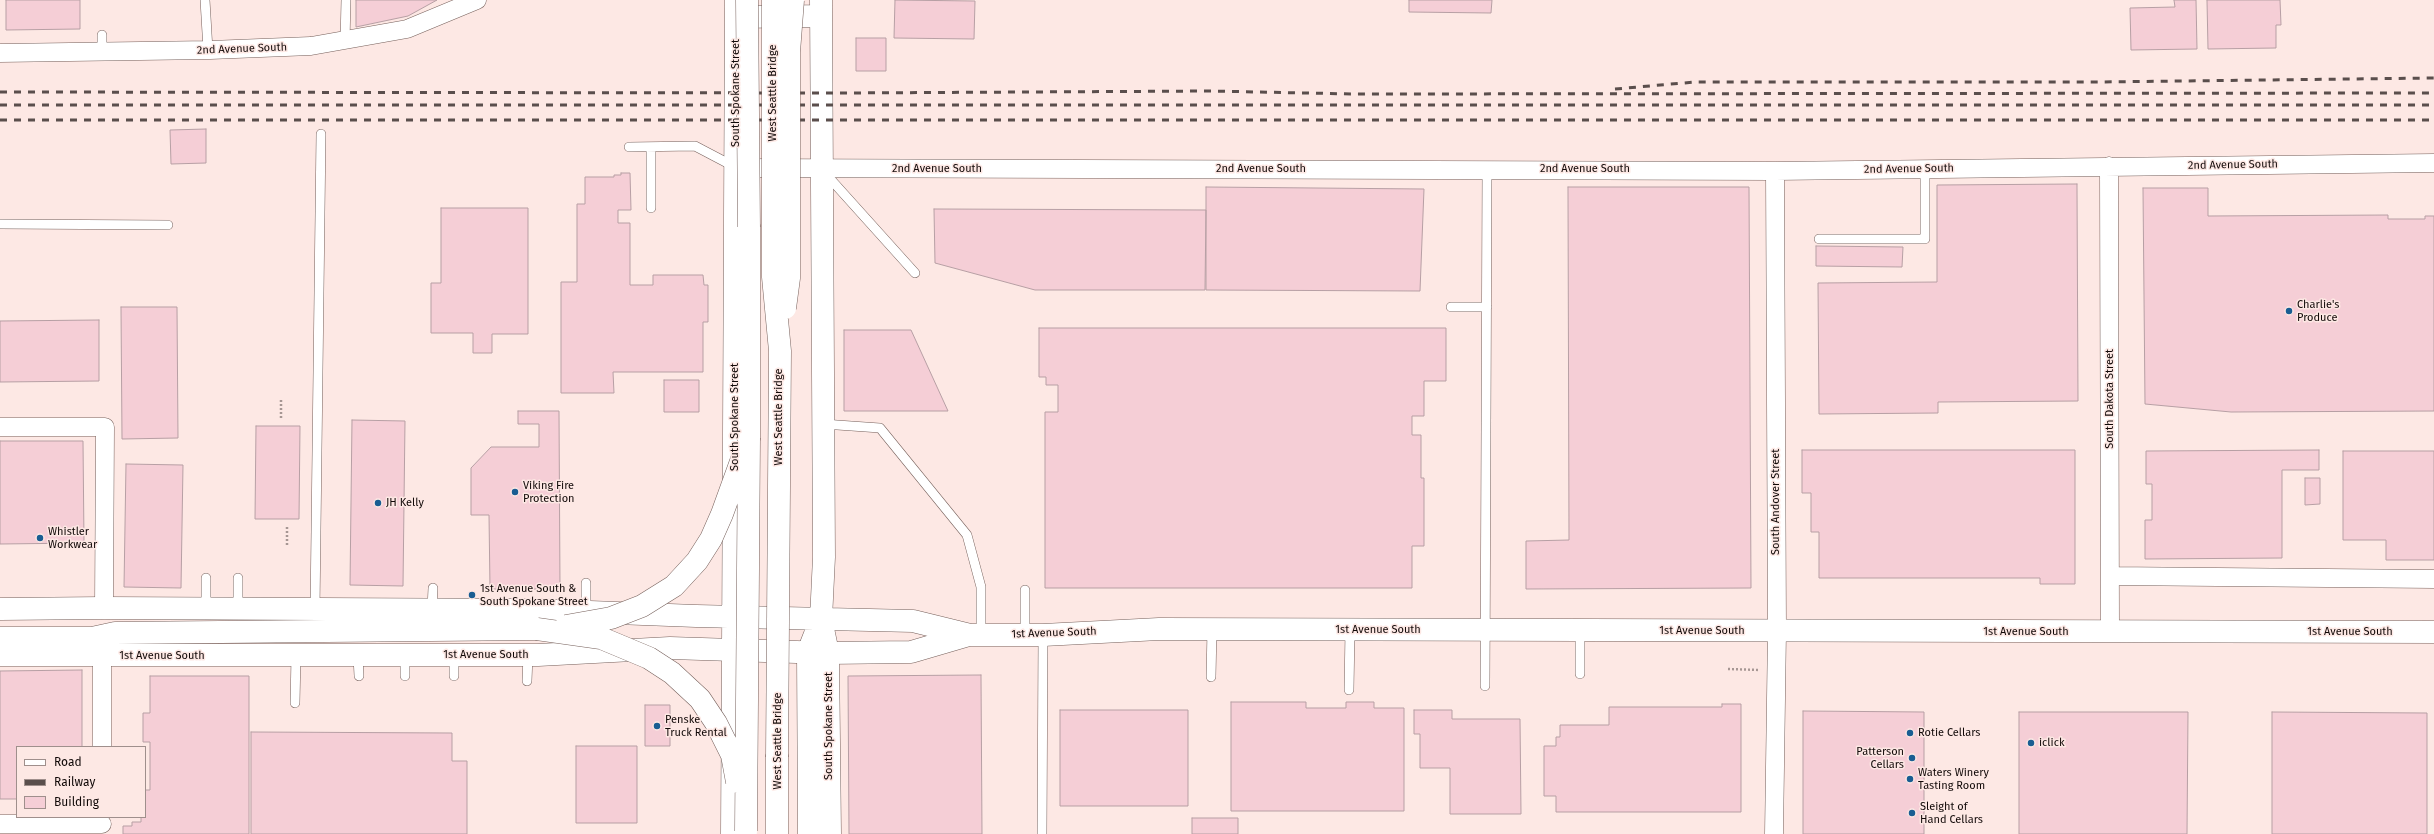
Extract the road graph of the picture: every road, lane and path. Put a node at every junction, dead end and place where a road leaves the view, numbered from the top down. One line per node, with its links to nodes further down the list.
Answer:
1 (205, 0): 9 (lane)
2 (346, 0): 8 (lane)
3 (477, 0): 8 (street, 2nd Avenue South)
4 (773, 0): 28 (main road, West Seattle Bridge, bridge)
5 (793, 0): 28 (main road, bridge)
6 (740, 6): 7 (main road); 16 (main road, South Spokane Street); 33 (main road, bridge)
7 (821, 8): 17 (main road, South Spokane Street)
8 (344, 42): 9 (street, 2nd Avenue South)
9 (208, 50): 10 (street, 2nd Avenue South)
10 (0, 53)
11 (321, 134): 47 (lane)
12 (628, 147): 13 (lane)
13 (652, 147): 16 (lane); 21 (lane)
14 (2434, 163): 15 (street, 2nd Avenue South)
15 (2109, 166): 19 (street, 2nd Avenue South); 36 (street, South Dakota Street)
16 (736, 168): 17 (street, 2nd Avenue South); 50 (main road, South Spokane Street)
17 (822, 169): 18 (street, 2nd Avenue South); 25 (lane); 31 (main road, South Spokane Street)
18 (1487, 169): 20 (street, 2nd Avenue South); 27 (lane)
19 (1925, 169): 20 (street, 2nd Avenue South); 24 (lane)
20 (1775, 171): 58 (street, South Andover Street)
21 (652, 208)
22 (0, 224): 23 (lane)
23 (168, 225)
24 (1819, 239)
25 (915, 273)
26 (1450, 307): 27 (lane)
27 (1487, 307): 56 (lane)
28 (780, 351): 85 (main road, West Seattle Bridge, bridge)
29 (281, 400): 30 (path)
30 (281, 419)
31 (823, 424): 51 (main road, South Spokane Street); 63 (lane)
32 (0, 427): 43 (street)
33 (749, 438): 53 (main road, bridge); 84 (main road, bridge)
34 (287, 527): 35 (path)
35 (287, 547)
36 (2110, 576): 39 (street); 59 (street, South Dakota Street)
37 (206, 578): 44 (lane)
38 (238, 578): 45 (lane)
39 (2434, 578)
40 (586, 583): 49 (lane)
41 (433, 588): 48 (lane)
42 (1025, 590): 62 (lane)
43 (104, 608): 44 (main road, 1st Avenue South); 46 (main road, 1st Avenue South)
44 (206, 608): 45 (main road, 1st Avenue South)
45 (238, 608): 47 (main road, 1st Avenue South)
46 (0, 609)
47 (315, 609): 48 (main road, 1st Avenue South)
48 (432, 609): 49 (main road, 1st Avenue South)
49 (586, 612): 50 (main road, 1st Avenue South)
50 (734, 617): 51 (main road, 1st Avenue South); 65 (main road, South Spokane Street)
51 (822, 619): 63 (main road, 1st Avenue South); 66 (main road, South Spokane Street)
52 (0, 626): 61 (main road)
53 (537, 629): 61 (main road); 84 (main road, bridge)
54 (1212, 629): 55 (main road, 1st Avenue South); 62 (main road, 1st Avenue South); 76 (lane)
55 (1350, 630): 56 (main road, 1st Avenue South); 79 (lane)
56 (1486, 630): 57 (main road, 1st Avenue South); 78 (lane)
57 (1580, 630): 58 (main road, 1st Avenue South); 74 (lane)
58 (1777, 631): 59 (main road, 1st Avenue South); 89 (street, South Andover Street)
59 (2110, 632): 60 (main road, 1st Avenue South)
60 (2434, 632)
61 (114, 633): 64 (main road)
62 (1034, 634): 63 (main road, 1st Avenue South); 88 (lane)
63 (975, 635): 66 (main road, 1st Avenue South)
64 (0, 638)
65 (734, 650): 66 (main road, 1st Avenue South); 69 (main road, 1st Avenue South); 84 (main road, South Spokane Street)
66 (818, 653): 86 (main road); 87 (main road, South Spokane Street)
67 (0, 655): 70 (main road, 1st Avenue South)
68 (454, 655): 69 (main road, 1st Avenue South); 71 (main road, 1st Avenue South); 75 (lane)
69 (528, 655): 77 (lane)
70 (102, 656): 71 (main road, 1st Avenue South); 81 (street)
71 (296, 656): 80 (lane)
72 (1728, 670): 73 (path)
73 (1764, 670)
74 (1580, 674)
75 (454, 676)
76 (1211, 677)
77 (527, 681)
78 (1485, 686)
79 (1349, 690)
80 (295, 703)
81 (102, 746)
82 (0, 824): 83 (street)
83 (102, 825)
84 (741, 833)
85 (777, 834)
86 (809, 834)
87 (830, 834)
88 (1042, 834)
89 (1774, 834)

